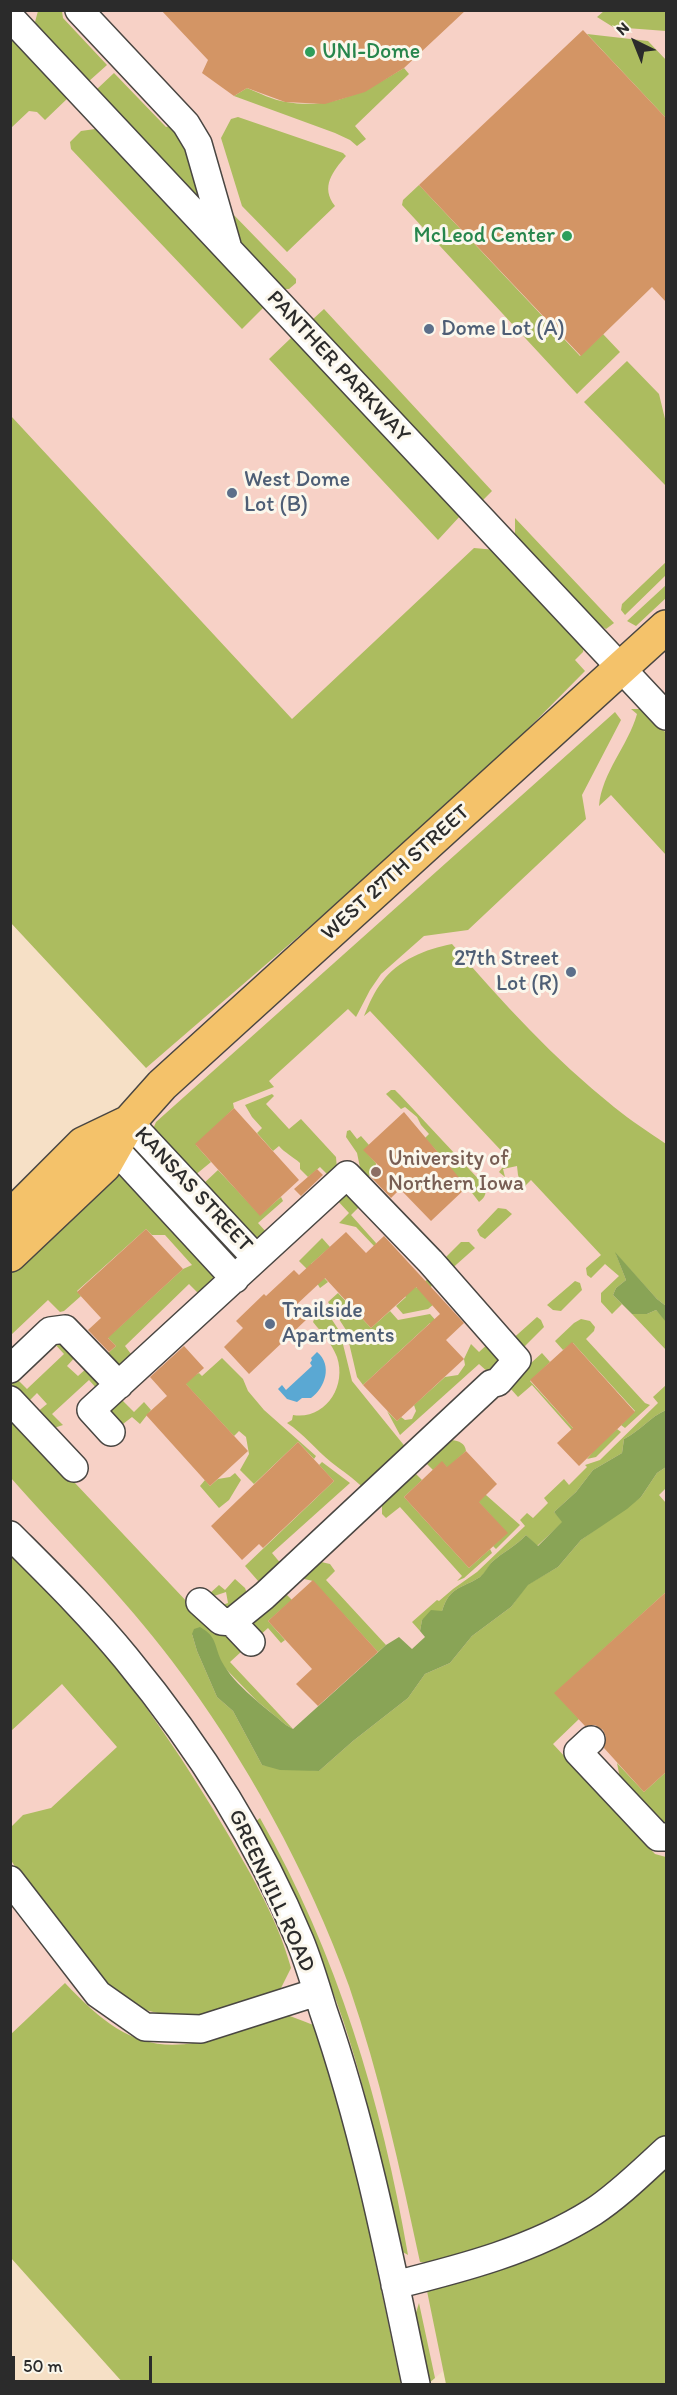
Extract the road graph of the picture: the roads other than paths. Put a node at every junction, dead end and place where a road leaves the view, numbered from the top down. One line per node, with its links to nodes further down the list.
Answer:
1 (18, 10): 3 (street)
2 (79, 10): 4 (street)
3 (10, 17): 4 (street, PANTHER PARKWAY)
4 (228, 249): 6 (street, PANTHER PARKWAY)
5 (666, 627): 6 (main road, WEST 27TH STREET)
6 (621, 669): 7 (street, PANTHER PARKWAY); 8 (main road, WEST 27TH STREET)
7 (666, 716)
8 (115, 1135): 9 (street, KANSAS STREET); 10 (street); 11 (main road, WEST 27TH STREET); 12 (main road, WEST 27TH STREET)
9 (193, 1191): 10 (street); 13 (street, KANSAS STREET)
10 (172, 1211): 14 (street)
11 (12, 1214)
12 (10, 1255)
13 (256, 1258): 14 (street); 22 (street)
14 (235, 1279): 16 (street)
15 (10, 1369): 16 (street)
16 (119, 1385): 18 (street)
17 (10, 1400): 19 (street)
18 (111, 1432)
19 (74, 1468)
20 (10, 1534): 27 (street, GREENHILL ROAD)
21 (200, 1602): 22 (street)
22 (232, 1622): 23 (street)
23 (251, 1642)
24 (591, 1740): 25 (street)
25 (666, 1837)
26 (10, 1880): 27 (street)
27 (317, 1992): 29 (street, GREENHILL ROAD)
28 (666, 2150): 29 (street)
29 (395, 2285): 30 (street, GREENHILL ROAD)
30 (416, 2385)

